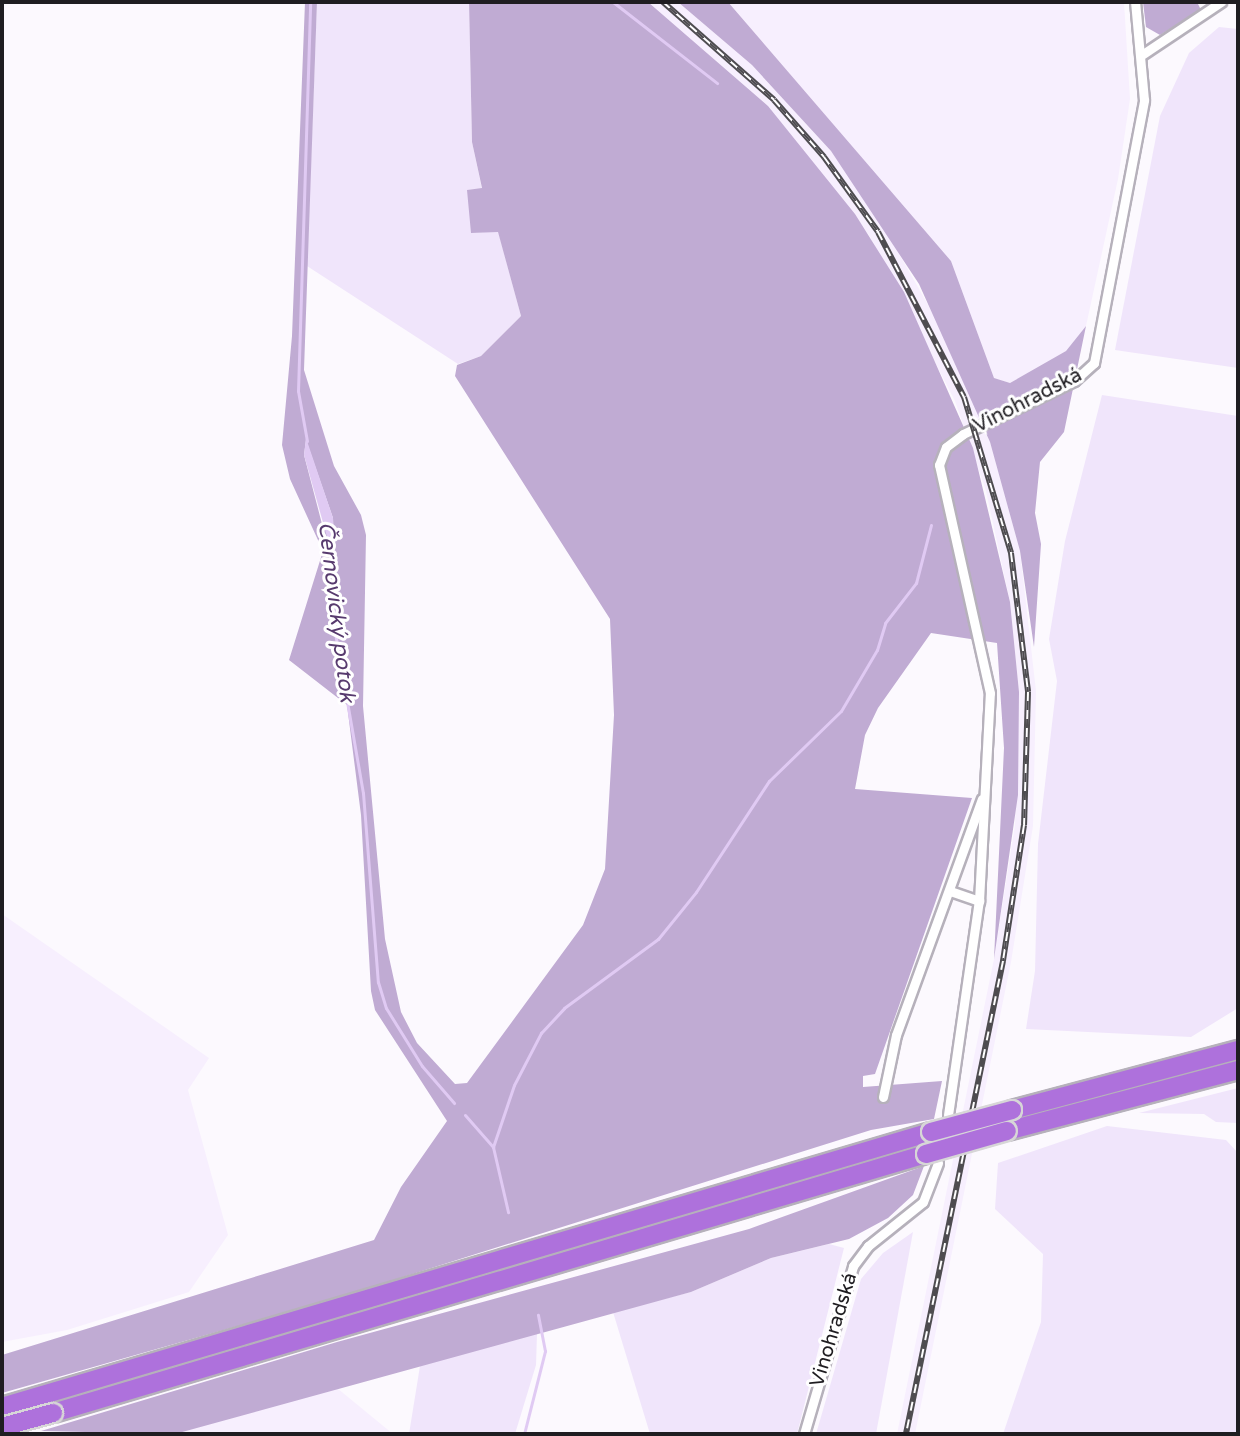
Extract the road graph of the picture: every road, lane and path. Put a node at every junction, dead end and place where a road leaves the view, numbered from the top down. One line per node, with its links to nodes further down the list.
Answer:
1 (1135, 2): 3 (street, Vinohradská)
2 (1221, 2): 3 (street)
3 (1143, 54): 4 (street, Vinohradská)
4 (986, 789): 5 (street, Vinohradská); 6 (street, Vinohradská)
5 (950, 891): 6 (street); 9 (street, Vinohradská)
6 (979, 901): 10 (street, Vinohradská)
7 (1238, 1050): 12 (highway, bridge)
8 (1238, 1070): 11 (highway, bridge)
9 (883, 1097)
10 (948, 1115)
11 (932, 1158): 13 (highway, bridge); 14 (street, Vinohradská)
12 (2, 1407)
13 (2, 1427)
14 (804, 1434)

